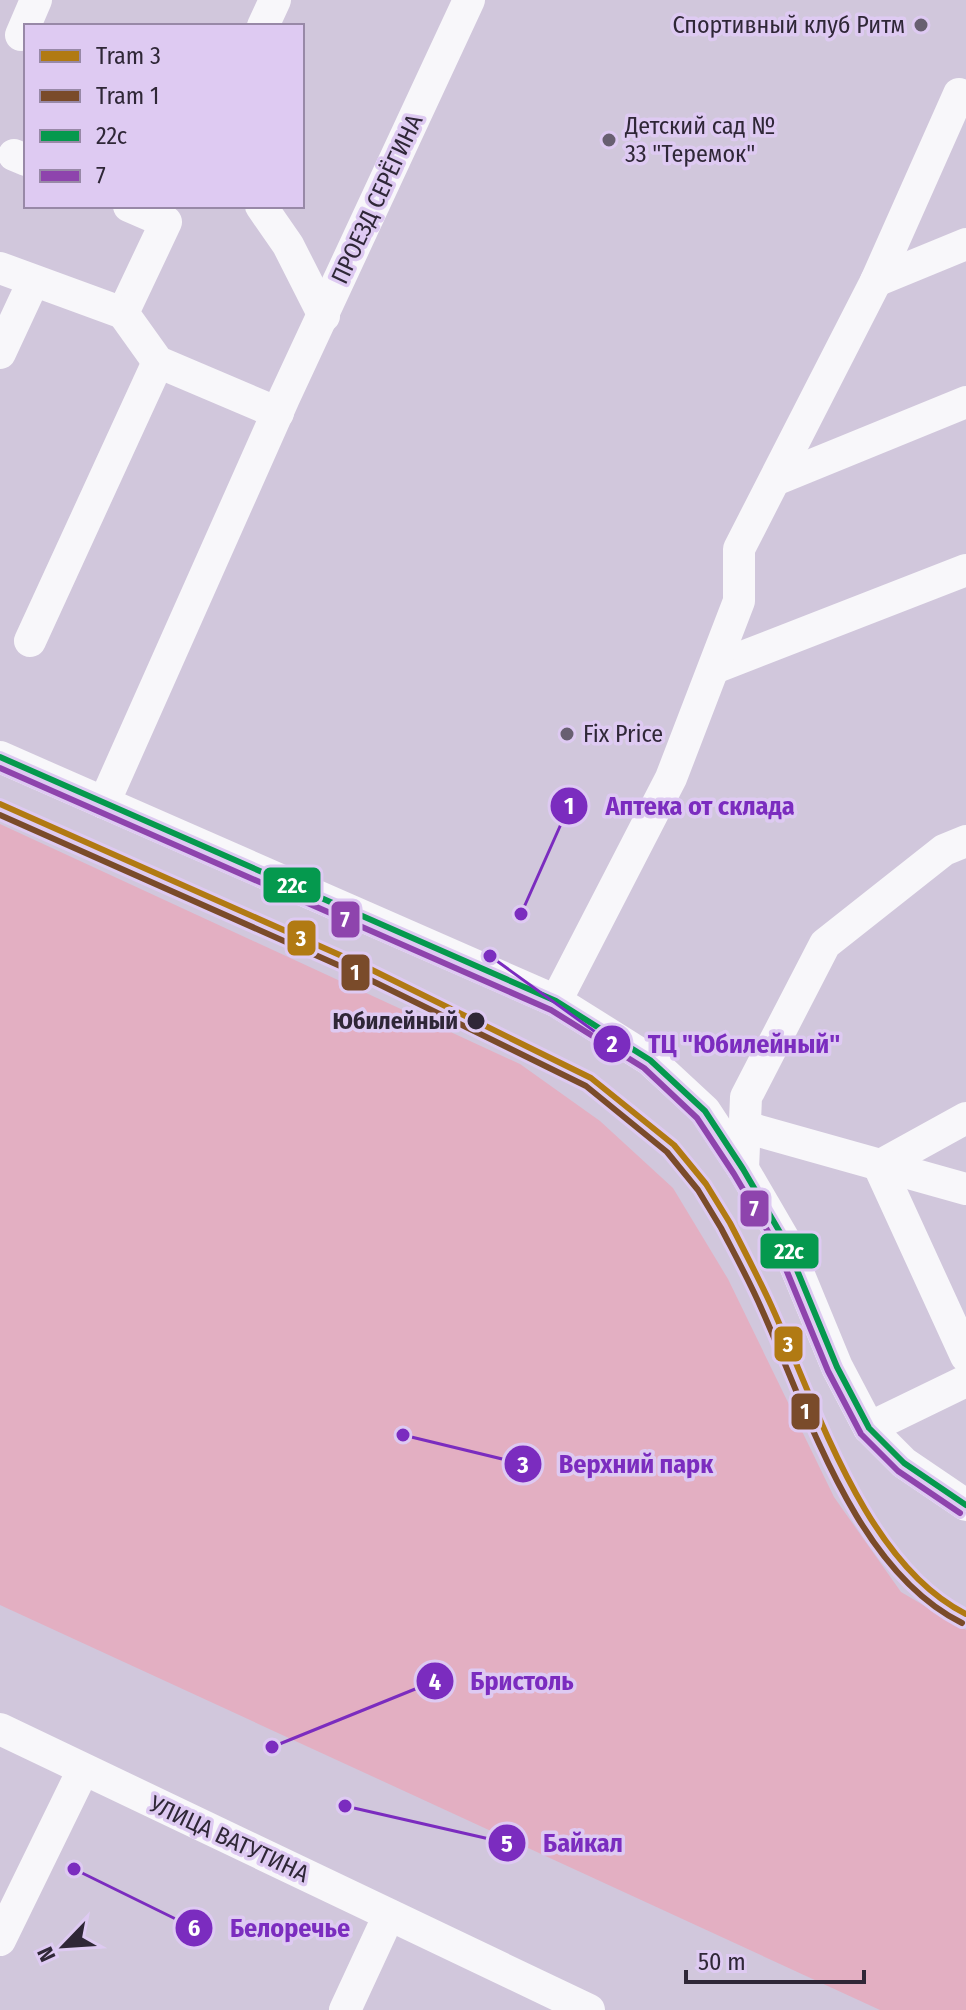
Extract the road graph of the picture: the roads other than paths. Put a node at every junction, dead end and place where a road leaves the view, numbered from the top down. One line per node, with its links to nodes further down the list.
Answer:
1 (36, 0): 5 (street)
2 (275, 0): 4 (street)
3 (469, 0): 14 (street, ПРОЕЗД СЕРЁГИНА)
4 (264, 24)
5 (16, 32)
6 (966, 97): 11 (street)
7 (134, 208): 13 (street)
8 (262, 208): 14 (street)
9 (966, 244): 11 (street)
10 (0, 268): 12 (street)
11 (876, 281): 19 (street)
12 (33, 282): 13 (street); 15 (street)
13 (123, 313): 16 (street)
14 (324, 316): 18 (street, ПРОЕЗД СЕРЁГИНА)
15 (0, 353)
16 (158, 362): 18 (street); 21 (street)
17 (966, 402): 19 (street)
18 (281, 405): 24 (street, ПРОЕЗД СЕРЁГИНА)
19 (775, 480): 22 (street)
20 (966, 570): 22 (street)
21 (30, 641)
22 (714, 668): 26 (street)
23 (0, 757): 24 (street)
24 (104, 803): 26 (street)
25 (966, 841): 28 (street)
26 (556, 1001): 30 (street)
27 (966, 1118): 29 (street)
28 (745, 1127): 29 (street); 30 (street)
29 (879, 1166): 31 (street); 32 (street)
30 (743, 1169): 34 (street)
31 (966, 1189)
32 (966, 1356)
33 (966, 1381): 34 (street)
34 (869, 1428): 35 (street)
35 (966, 1505)
36 (0, 1729): 37 (street, УЛИЦА ВАТУТИНА)
37 (83, 1770): 38 (street, УЛИЦА ВАТУТИНА); 39 (street)
38 (389, 1915): 40 (street); 41 (street, УЛИЦА ВАТУТИНА)
39 (0, 1940)
40 (345, 2010)
41 (589, 2010)

